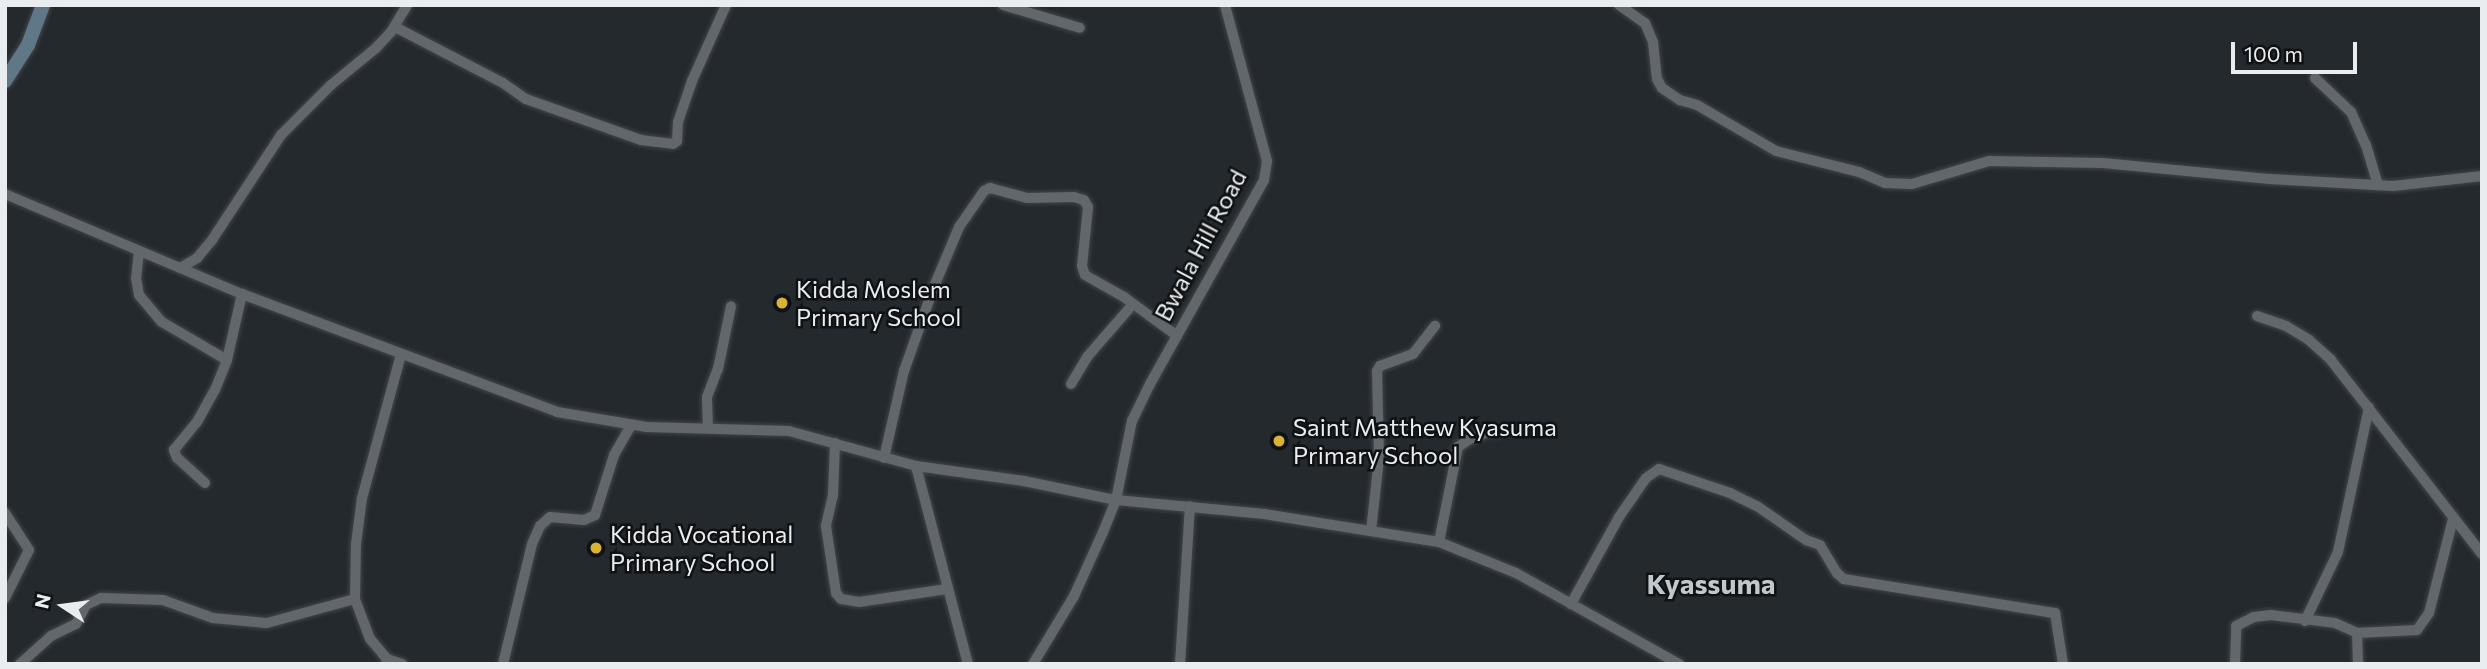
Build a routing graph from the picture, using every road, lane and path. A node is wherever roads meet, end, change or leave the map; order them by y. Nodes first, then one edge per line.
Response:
1 (43, 5) edge
2 (407, 5) edge
3 (726, 5) edge
4 (1003, 5) edge
5 (1225, 5) edge
6 (1619, 5) edge
7 (395, 27) junction
8 (1080, 28) dead end
9 (2315, 78) dead end
10 (5, 81) edge
11 (2482, 176) edge
12 (2378, 185) junction
13 (5, 194) edge
14 (139, 251) junction
15 (180, 268) junction
16 (242, 294) junction
17 (1133, 304) junction
18 (731, 306) dead end
19 (2257, 316) dead end
20 (1434, 326) dead end
21 (1177, 336) junction
22 (401, 355) junction
23 (227, 360) junction
24 (1072, 384) dead end
25 (2369, 407) junction
26 (631, 426) junction
27 (708, 428) junction
28 (1498, 432) dead end
29 (835, 443) junction
30 (884, 458) junction
31 (916, 466) junction
32 (205, 483) dead end
33 (1116, 500) junction
34 (1190, 506) junction
35 (5, 513) edge
36 (2453, 519) junction
37 (1371, 531) junction
38 (1438, 542) junction
39 (2482, 554) edge
40 (947, 589) junction
41 (5, 598) edge
42 (355, 599) junction
43 (1571, 604) junction
44 (2305, 621) junction
45 (2357, 633) junction
46 (387, 662) edge
47 (20, 664) edge
48 (402, 664) edge
49 (503, 664) edge
50 (968, 664) edge
51 (1033, 664) edge
52 (1180, 664) edge
53 (1679, 664) edge
54 (2063, 664) edge
55 (2235, 664) edge
56 (2358, 664) edge

1 - 10 street
2 - 7 street
3 - 7 street
4 - 8 street
5 - 21 street, Bwala Hill Road
6 - 12 street
7 - 15 street
9 - 12 street
11 - 12 street
13 - 14 street
14 - 15 street
14 - 23 street
15 - 16 street
16 - 22 street
16 - 23 street
17 - 21 street
17 - 24 street
17 - 30 street
18 - 27 street
19 - 25 street
20 - 37 street
21 - 33 street, Bwala Hill Road
22 - 26 street
22 - 42 street
23 - 32 street
25 - 36 street
25 - 44 street
26 - 27 street
26 - 49 street
27 - 29 street
28 - 38 street
29 - 30 street
29 - 40 street
30 - 31 street
31 - 33 street
31 - 40 street
33 - 34 street
33 - 51 street, Bwala Hill Road
34 - 37 street
34 - 52 street
35 - 41 street
36 - 39 street
36 - 45 street
37 - 38 street
38 - 43 street
40 - 50 street
42 - 46 street
42 - 47 street
43 - 53 street
43 - 54 street
44 - 45 street
44 - 55 street
45 - 56 street
46 - 48 street

